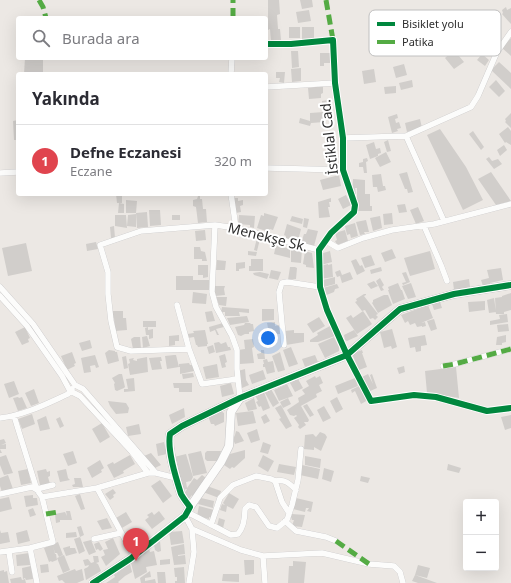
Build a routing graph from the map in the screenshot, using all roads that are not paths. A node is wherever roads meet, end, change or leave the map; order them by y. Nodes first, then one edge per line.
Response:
1 (511, 32) edge
2 (268, 44) edge
3 (501, 45) edge
4 (494, 56) edge
5 (232, 60) edge
6 (231, 72) edge
7 (335, 83) junction
8 (268, 87) edge
9 (406, 136) junction
10 (343, 138) junction
11 (268, 168) edge
12 (343, 170) junction
13 (16, 172) edge
14 (0, 173) edge
15 (231, 196) edge
16 (511, 204) edge
17 (444, 221) junction
18 (215, 225) junction
19 (424, 226) junction
20 (236, 228) junction
21 (326, 241) junction
22 (319, 250) junction
23 (446, 281) dead end
24 (511, 285) edge
25 (0, 287) edge
26 (320, 288) junction
27 (0, 296) edge
28 (177, 305) dead end
29 (284, 345) dead end
30 (511, 349) edge
31 (189, 350) junction
32 (347, 355) junction
33 (443, 366) dead end
34 (237, 378) junction
35 (75, 385) junction
36 (70, 392) junction
37 (240, 398) junction
38 (511, 408) edge
39 (14, 416) junction
40 (0, 418) edge
41 (301, 449) dead end
42 (148, 473) junction
43 (156, 473) junction
44 (176, 478) junction
45 (274, 481) junction
46 (53, 485) dead end
47 (97, 488) junction
48 (37, 489) junction
49 (296, 490) junction
50 (0, 494) edge
51 (42, 497) junction
52 (187, 512) junction
53 (289, 513) junction
54 (285, 521) junction
55 (211, 524) junction
56 (192, 529) junction
57 (121, 533) junction
58 (94, 539) dead end
59 (336, 541) dead end
60 (30, 548) junction
61 (0, 552) edge
62 (9, 552) junction
63 (134, 556) junction
64 (263, 556) junction
65 (12, 572) dead end
66 (37, 583) edge
67 (93, 583) edge
68 (190, 583) edge
69 (265, 583) edge
70 (404, 583) edge

1 - 3 street
2 - 7 street, İstiklal Cad.
4 - 9 street
5 - 6 street
7 - 8 street
7 - 10 street, İstiklal Cad.
9 - 10 street
9 - 17 street
10 - 12 street, İstiklal Cad.
11 - 12 street
12 - 21 street, İstiklal Cad.
13 - 14 street
15 - 20 street
16 - 17 street
17 - 19 street
18 - 20 street, Menekşe Sk.
18 - 31 street, Menekşe Sk.
18 - 34 street
19 - 21 street
19 - 23 street
20 - 22 street, Menekşe Sk.
21 - 22 street, İstiklal Cad.
22 - 26 street
24 - 32 street
25 - 35 street
26 - 29 street
26 - 32 street
27 - 36 street
28 - 31 street
30 - 33 street
31 - 34 street
32 - 37 street
32 - 38 street
34 - 37 street
35 - 36 street
35 - 43 street
36 - 39 street
36 - 42 street
37 - 44 street
37 - 52 street
39 - 40 street
39 - 48 street
41 - 49 street
42 - 43 street
42 - 47 street
43 - 44 street
44 - 52 street
45 - 49 street
45 - 53 street
45 - 55 street
46 - 48 street
47 - 51 street
47 - 57 street
48 - 50 street
48 - 51 street
49 - 53 street
51 - 60 street
52 - 55 street
52 - 56 street
52 - 63 street
53 - 54 street
54 - 55 street
54 - 59 street
56 - 64 street
56 - 68 street
57 - 58 street
57 - 63 street
60 - 62 street
60 - 66 street
61 - 62 street
62 - 65 street
63 - 67 street
64 - 69 street
64 - 70 street

